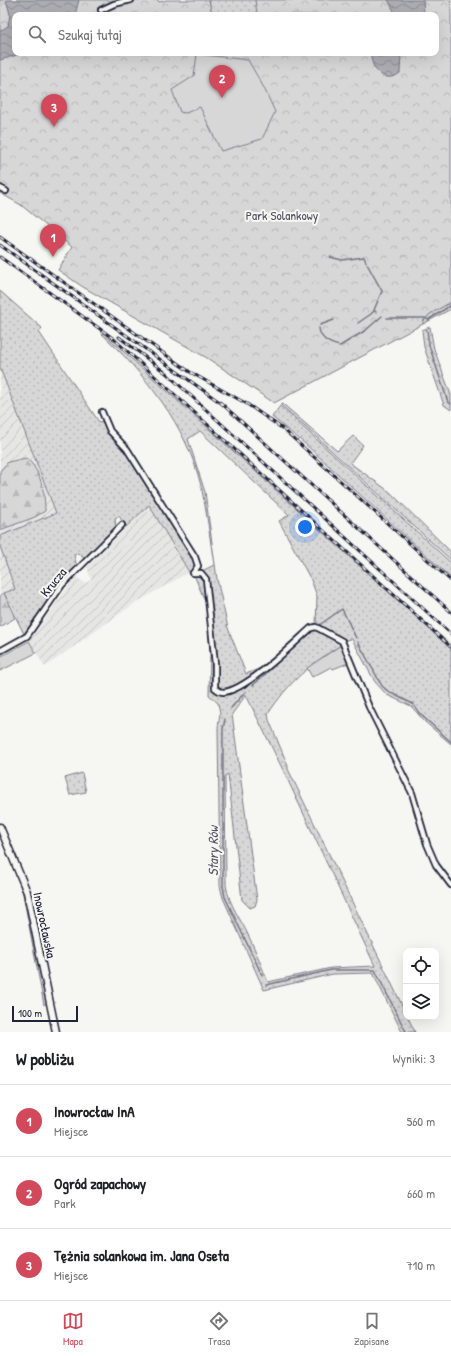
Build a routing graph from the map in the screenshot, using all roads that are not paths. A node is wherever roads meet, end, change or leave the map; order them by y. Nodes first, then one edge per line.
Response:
1 (131, 0) edge
2 (101, 10) dead end
3 (0, 188) edge
4 (6, 191) dead end
5 (102, 412) dead end
6 (122, 525) dead end
7 (0, 651) edge
8 (0, 827) edge
9 (451, 885) edge
10 (56, 1032) edge

1 - 2 street
3 - 4 street
5 - 9 street
6 - 7 street, Krucza
8 - 10 main road, Inowrocławska

